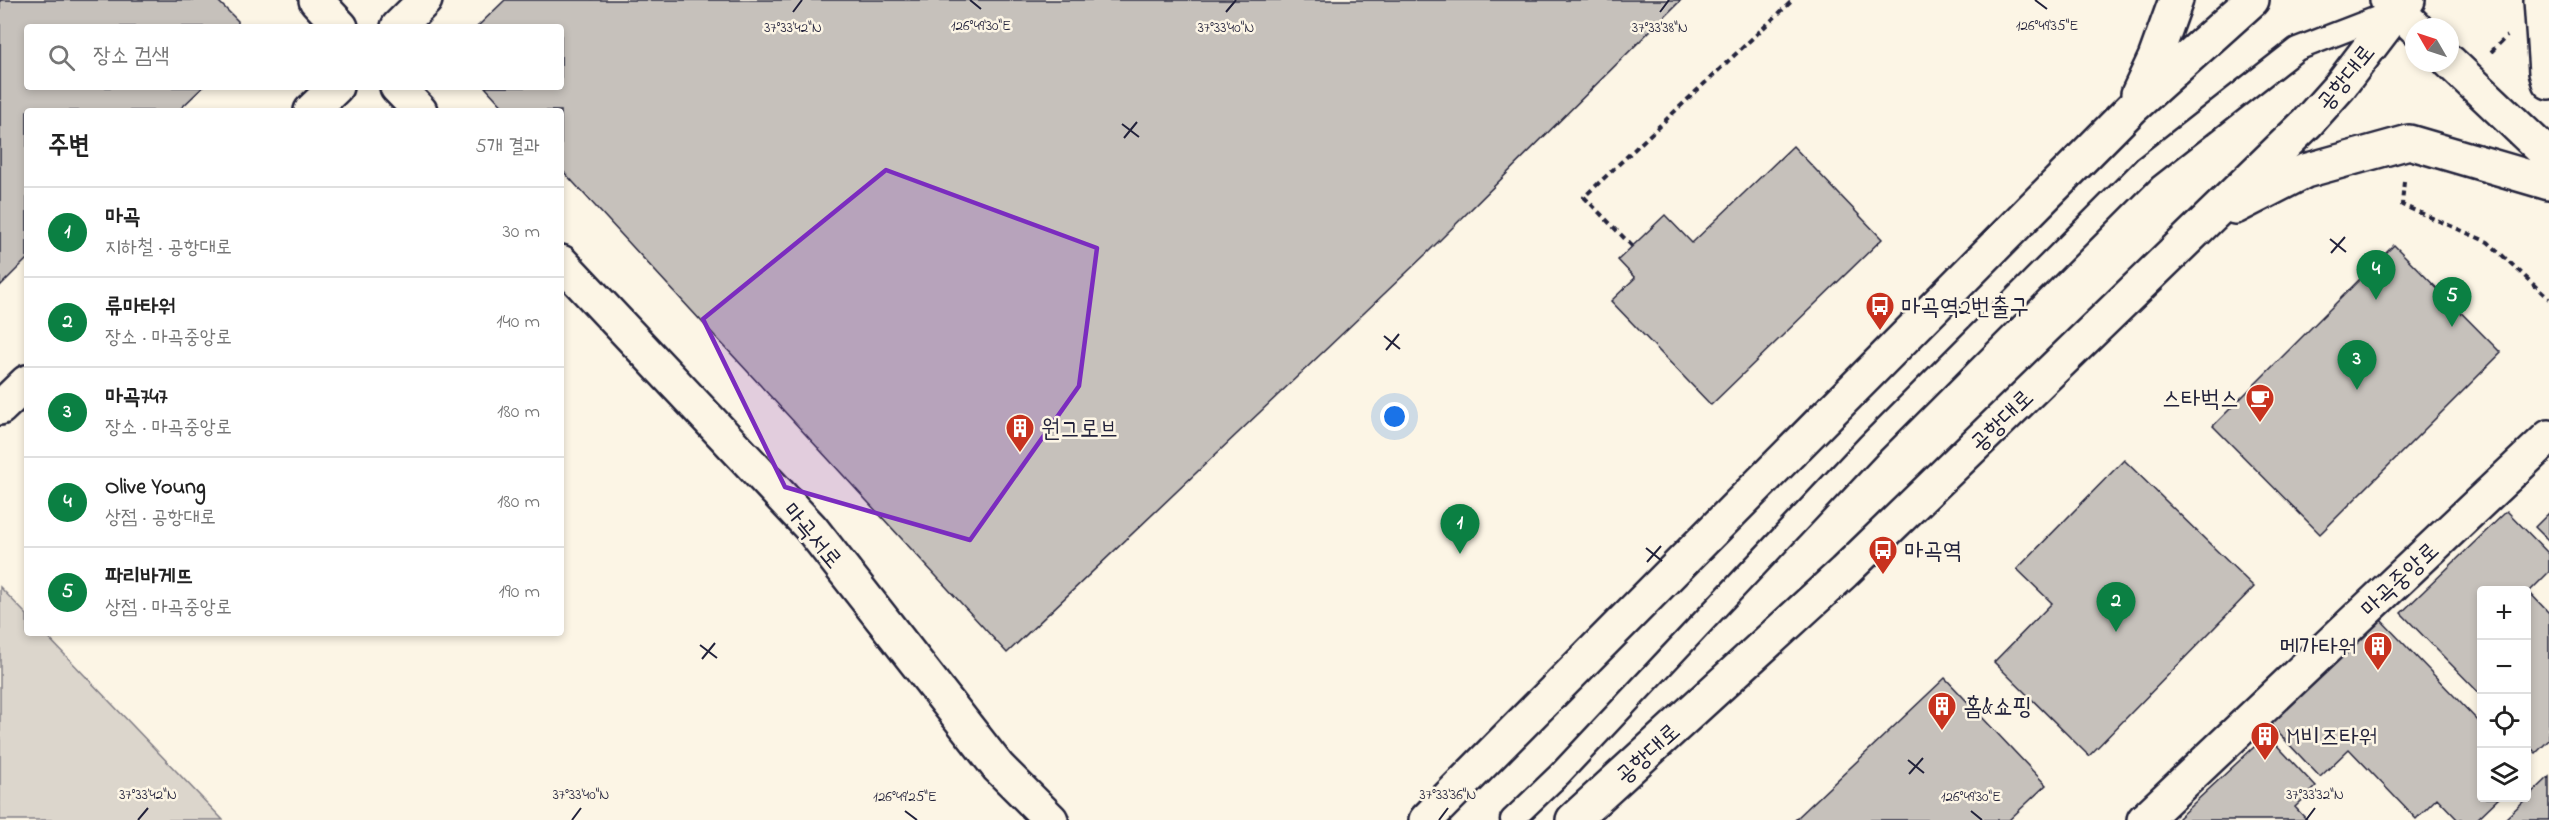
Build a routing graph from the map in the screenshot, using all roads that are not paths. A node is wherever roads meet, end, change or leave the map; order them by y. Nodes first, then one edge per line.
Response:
1 (316, 0) edge
2 (425, 0) edge
3 (2176, 0) edge
4 (2252, 0) edge
5 (2541, 0) edge
6 (2402, 9) edge
7 (338, 24) edge
8 (401, 24) edge
9 (2459, 71) edge
10 (2549, 82) edge
11 (333, 90) edge
12 (400, 90) edge
13 (2133, 107) junction
14 (314, 108) edge
15 (417, 108) edge
16 (2549, 156) edge
17 (2549, 183) edge
18 (2204, 224) junction
19 (564, 265) edge
20 (24, 385) edge
21 (0, 408) edge
22 (2549, 437) edge
23 (1052, 820) edge
24 (1426, 820) edge
25 (1512, 820) edge
26 (1573, 820) edge
27 (2144, 820) edge

1 - 7 main road
2 - 8 main road
3 - 13 main road
4 - 13 main road
5 - 10 main road
6 - 18 main road, 공항대로
6 - 25 lane
9 - 16 main road
11 - 14 main road
12 - 15 main road
13 - 24 main road
17 - 18 main road
18 - 26 main road, 공항대로
19 - 23 main road, 마곡서로
20 - 21 main road
22 - 27 main road, 마곡중앙로

